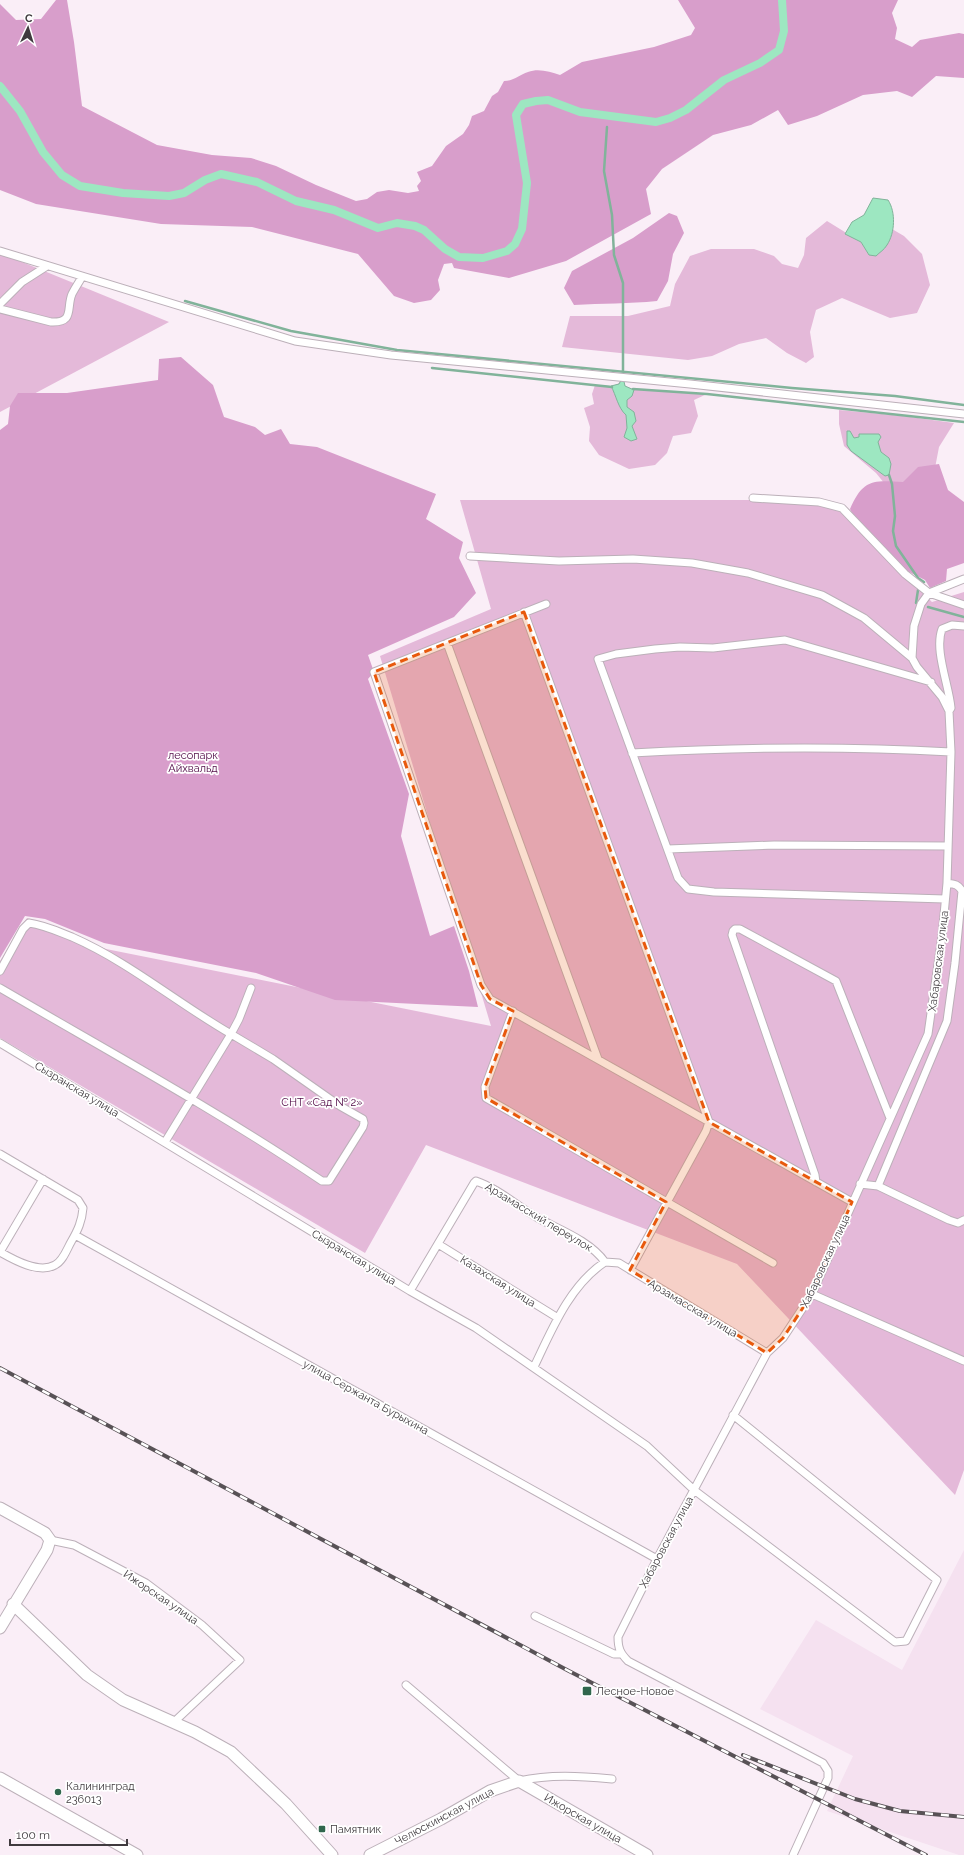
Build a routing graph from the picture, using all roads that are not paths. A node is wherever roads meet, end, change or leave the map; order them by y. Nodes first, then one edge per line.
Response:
1 (0, 251) edge
2 (47, 266) junction
3 (82, 277) junction
4 (0, 304) edge
5 (0, 309) edge
6 (964, 414) edge
7 (752, 498) dead end
8 (470, 556) dead end
9 (964, 578) edge
10 (929, 593) junction
11 (546, 604) dead end
12 (964, 605) edge
13 (524, 612) junction
14 (964, 626) edge
15 (446, 643) junction
16 (912, 658) junction
17 (931, 682) junction
18 (949, 711) junction
19 (951, 752) junction
20 (632, 753) junction
21 (947, 846) junction
22 (668, 849) junction
23 (947, 883) junction
24 (945, 899) junction
25 (0, 971) edge
26 (0, 988) edge
27 (250, 988) dead end
28 (513, 1011) junction
29 (231, 1034) junction
30 (0, 1043) edge
31 (598, 1059) junction
32 (190, 1099) junction
33 (890, 1118) junction
34 (709, 1122) junction
35 (165, 1142) junction
36 (0, 1154) edge
37 (43, 1179) junction
38 (816, 1182) junction
39 (860, 1184) junction
40 (878, 1186) junction
41 (666, 1202) junction
42 (852, 1202) junction
43 (964, 1220) edge
44 (75, 1235) junction
45 (438, 1244) junction
46 (0, 1252) edge
47 (605, 1262) junction
48 (772, 1263) dead end
49 (630, 1270) junction
50 (410, 1291) junction
51 (812, 1294) junction
52 (558, 1318) junction
53 (767, 1353) junction
54 (964, 1361) edge
55 (534, 1367) junction
56 (733, 1415) junction
57 (694, 1490) junction
58 (0, 1508) edge
59 (50, 1540) junction
60 (657, 1559) junction
61 (13, 1604) junction
62 (535, 1616) dead end
63 (0, 1628) edge
64 (621, 1654) junction
65 (406, 1685) dead end
66 (174, 1722) junction
67 (0, 1778) edge
68 (612, 1779) dead end
69 (519, 1781) junction
70 (383, 1852) edge
71 (641, 1854) edge
72 (137, 1855) edge
73 (332, 1855) edge
74 (370, 1855) edge
75 (793, 1855) edge

1 - 2 street
2 - 3 street
2 - 4 street
3 - 5 street
3 - 6 street
7 - 10 street
8 - 16 street
9 - 10 street
10 - 12 street
10 - 16 street
11 - 13 street
13 - 15 street
13 - 34 street
14 - 18 street, Хабаровская улица
15 - 28 street
15 - 31 street
16 - 17 street
17 - 18 street
17 - 20 street
18 - 19 street, Хабаровская улица
19 - 20 street
19 - 21 street, Хабаровская улица
20 - 22 street
21 - 22 street
21 - 23 street, Хабаровская улица
22 - 24 street
23 - 24 street, Хабаровская улица
23 - 40 street
24 - 33 street, Хабаровская улица
25 - 29 street
26 - 32 street
27 - 29 street
28 - 31 street
28 - 41 street
29 - 32 street
29 - 32 street
30 - 35 street, Сызранская улица
31 - 34 street
32 - 35 street
33 - 38 street
33 - 39 street, Хабаровская улица
34 - 38 street
34 - 41 street
35 - 50 street, Сызранская улица
36 - 37 street
37 - 44 street
37 - 46 street
38 - 42 street
39 - 40 street
39 - 42 street, Хабаровская улица
40 - 43 street
41 - 48 street
41 - 49 street
42 - 51 street, Хабаровская улица
44 - 46 street
44 - 60 street, улица Сержанта Бурыхина
45 - 47 street, Арзамасский переулок
45 - 50 street, Арзамасский переулок
45 - 52 street, Казахская улица
47 - 49 street, Арзамасская улица
47 - 52 street
49 - 53 street, Арзамасская улица
50 - 55 street, Сызранская улица
51 - 53 street, Хабаровская улица
51 - 54 street
52 - 55 street
53 - 56 street, Хабаровская улица
55 - 57 street, Сызранская улица
56 - 57 street, Хабаровская улица
56 - 57 street, Сызранская улица
57 - 60 street, Хабаровская улица
58 - 59 street
59 - 61 street
59 - 66 street, Ижорская улица
60 - 64 street, Хабаровская улица
61 - 63 street
61 - 66 street
62 - 64 street
64 - 75 street
65 - 69 street
66 - 73 street
67 - 72 street
68 - 69 street
69 - 70 street, Челюскинская улица
69 - 71 street, Ижорская улица
70 - 74 street, Челюскинская улица

